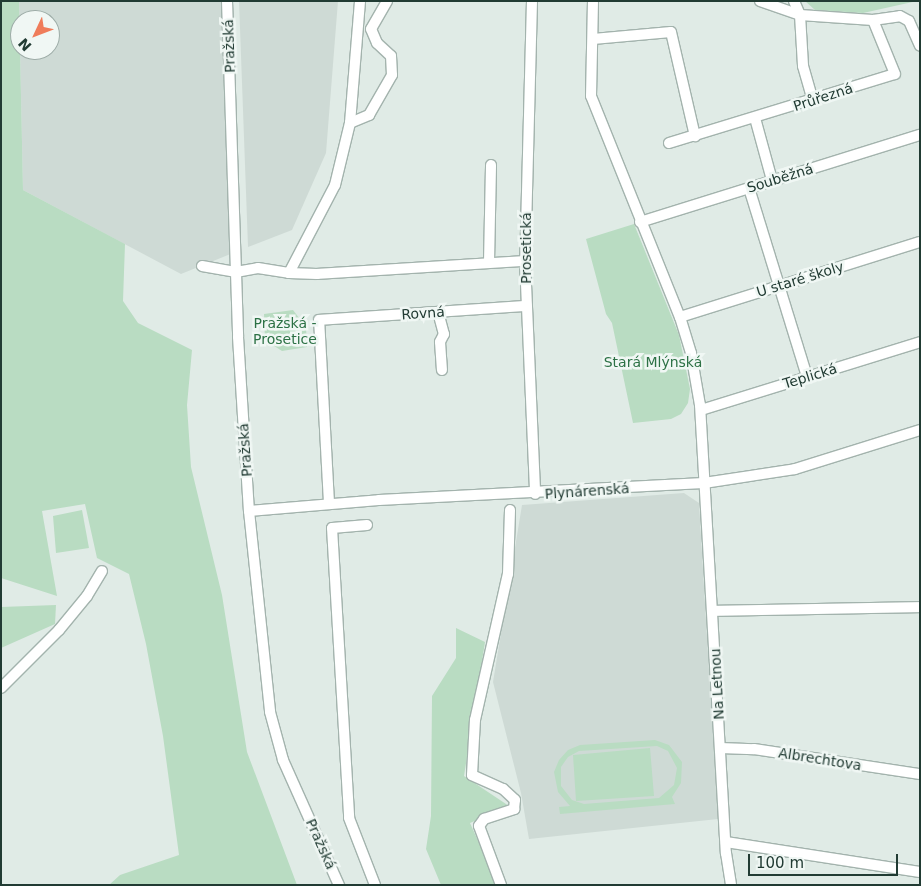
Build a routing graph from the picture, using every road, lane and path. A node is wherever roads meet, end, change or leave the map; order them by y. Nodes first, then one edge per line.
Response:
1 (227, 1) edge
2 (360, 1) edge
3 (387, 1) edge
4 (532, 1) edge
5 (593, 1) edge
6 (760, 1) edge
7 (794, 1) edge
8 (800, 16) junction
9 (873, 20) junction
10 (593, 39) junction
11 (920, 46) edge
12 (813, 100) junction
13 (755, 118) junction
14 (350, 123) junction
15 (920, 135) edge
16 (695, 136) junction
17 (669, 143) dead end
18 (491, 164) dead end
19 (772, 180) junction
20 (749, 188) junction
21 (640, 222) junction
22 (920, 242) edge
23 (525, 261) junction
24 (489, 262) junction
25 (202, 266) dead end
26 (236, 272) junction
27 (289, 273) junction
28 (779, 286) junction
29 (527, 306) junction
30 (438, 312) junction
31 (680, 317) junction
32 (920, 342) edge
33 (442, 370) dead end
34 (807, 377) junction
35 (701, 410) junction
36 (920, 430) edge
37 (704, 483) junction
38 (535, 494) junction
39 (328, 503) junction
40 (510, 510) dead end
41 (249, 511) junction
42 (367, 525) dead end
43 (102, 570) dead end
44 (920, 607) edge
45 (712, 611) junction
46 (1, 688) edge
47 (720, 748) junction
48 (920, 774) edge
49 (726, 842) junction
50 (920, 872) edge
51 (339, 885) edge
52 (375, 885) edge
53 (501, 885) edge
54 (732, 885) edge

1 - 26 street, Pražská
2 - 14 street
3 - 14 street
4 - 23 street, Prosetická
5 - 10 street
6 - 8 street
7 - 8 street
8 - 9 street
8 - 12 street
9 - 11 street
9 - 12 street, Průřezná
10 - 16 street
10 - 21 street
12 - 13 street, Průřezná
13 - 16 street, Průřezná
13 - 19 street
14 - 27 street
15 - 19 street, Souběžná
16 - 17 street, Průřezná
18 - 24 street
19 - 20 street, Souběžná
20 - 21 street, Souběžná
20 - 28 street
21 - 31 street
22 - 28 street, U staré školy
23 - 24 street
23 - 29 street, Prosetická
24 - 27 street
25 - 26 street
26 - 27 street
26 - 41 street, Pražská
28 - 31 street, U staré školy
28 - 34 street
29 - 30 street, Rovná
29 - 38 street, Prosetická
30 - 33 street
30 - 39 street, Rovná
31 - 35 street
32 - 34 street, Teplická
34 - 35 street, Teplická
35 - 37 street
36 - 37 street, Plynárenská
37 - 38 street, Plynárenská
37 - 45 street, Na Letnou
38 - 39 street, Plynárenská
39 - 41 street, Plynárenská
40 - 53 street
41 - 51 street, Pražská
42 - 52 street
43 - 46 street
44 - 45 street
45 - 47 street, Na Letnou
47 - 48 street, Albrechtova
47 - 49 street, Na Letnou
49 - 50 street
49 - 54 street, Na Letnou

